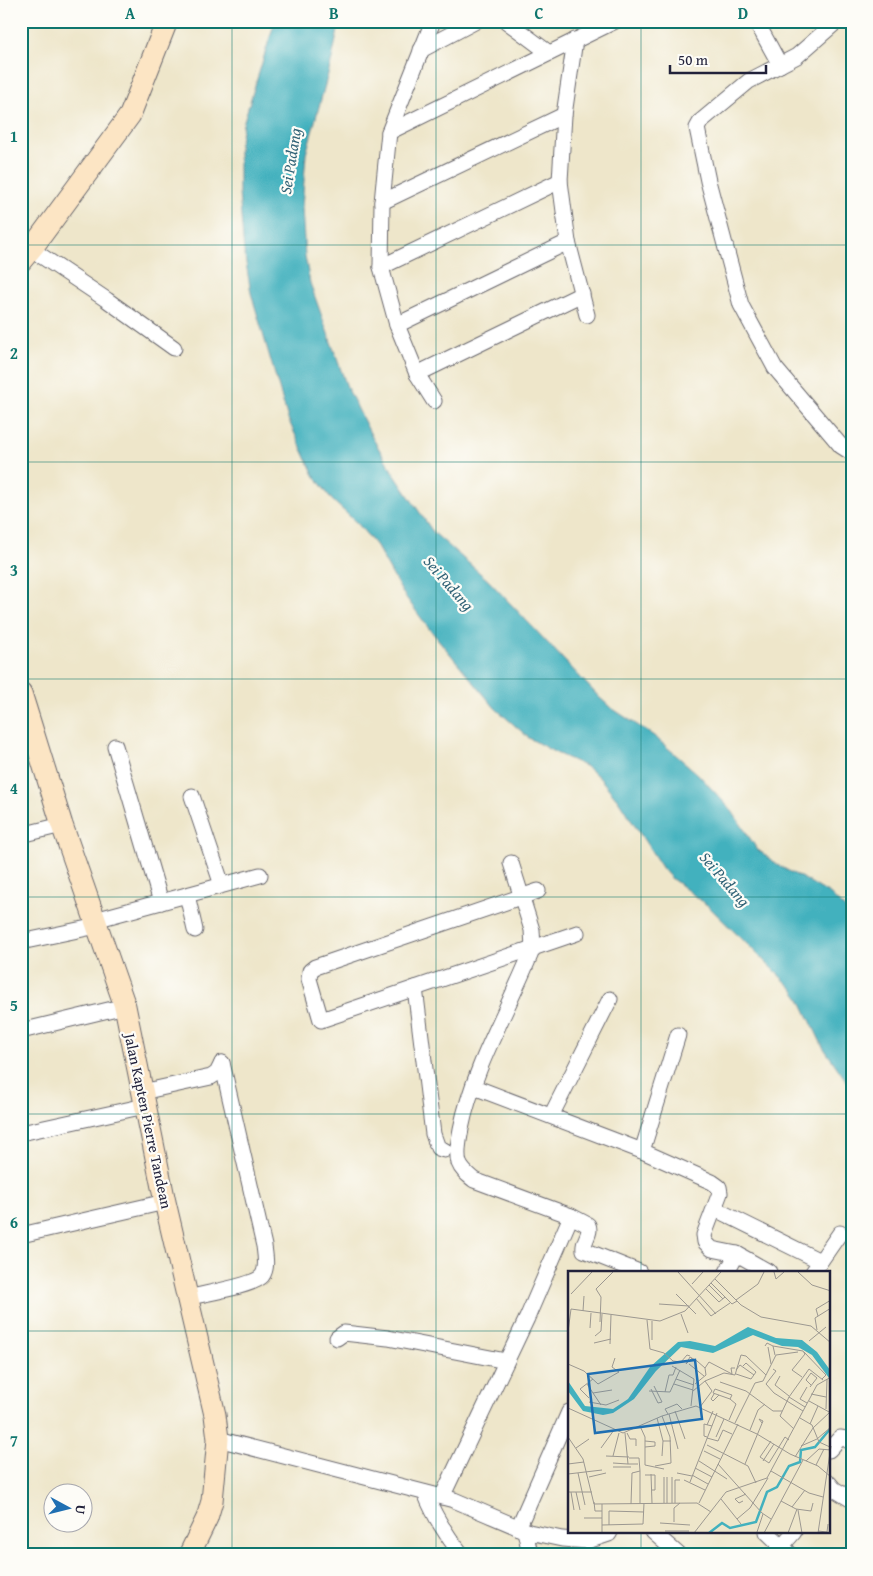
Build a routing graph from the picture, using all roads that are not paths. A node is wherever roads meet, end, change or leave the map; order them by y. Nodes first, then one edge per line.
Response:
1 (167, 21) edge
2 (433, 21) edge
3 (476, 21) edge
4 (506, 21) edge
5 (615, 21) edge
6 (756, 21) edge
7 (837, 21) edge
8 (575, 40) junction
9 (420, 50) junction
10 (549, 53) junction
11 (780, 65) junction
12 (564, 115) junction
13 (389, 132) junction
14 (560, 181) junction
15 (382, 202) junction
16 (568, 242) junction
17 (26, 255) edge
18 (381, 267) junction
19 (582, 294) junction
20 (586, 315) dead end
21 (397, 325) junction
22 (174, 348) dead end
23 (417, 374) junction
24 (434, 401) dead end
25 (852, 453) edge
26 (21, 693) edge
27 (115, 746) dead end
28 (192, 796) dead end
29 (62, 825) junction
30 (21, 835) edge
31 (511, 863) dead end
32 (260, 875) dead end
33 (222, 885) junction
34 (538, 891) dead end
35 (187, 894) junction
36 (522, 896) junction
37 (161, 902) junction
38 (96, 923) junction
39 (195, 930) dead end
40 (577, 933) dead end
41 (21, 942) edge
42 (533, 948) junction
43 (415, 988) junction
44 (610, 999) dead end
45 (125, 1006) junction
46 (21, 1031) edge
47 (678, 1035) dead end
48 (474, 1087) junction
49 (143, 1099) junction
50 (552, 1116) junction
51 (21, 1133) edge
52 (444, 1150) dead end
53 (642, 1151) junction
54 (165, 1202) junction
55 (714, 1209) junction
56 (571, 1216) junction
57 (840, 1233) dead end
58 (21, 1235) edge
59 (737, 1254) junction
60 (817, 1267) edge
61 (636, 1271) edge
62 (728, 1271) edge
63 (767, 1271) edge
64 (186, 1298) junction
65 (337, 1338) dead end
66 (506, 1361) junction
67 (568, 1414) edge
68 (218, 1439) junction
69 (831, 1489) edge
70 (425, 1493) junction
71 (442, 1497) junction
72 (852, 1500) edge
73 (521, 1529) junction
74 (609, 1534) edge
75 (655, 1534) edge
76 (768, 1534) edge
77 (793, 1534) edge
78 (782, 1552) edge
79 (189, 1555) edge
80 (462, 1555) edge
81 (532, 1555) edge
82 (679, 1555) edge

1 - 17 main road
2 - 9 street
3 - 9 street
4 - 10 street
5 - 8 street
6 - 11 street
7 - 11 street
8 - 10 street
8 - 12 street
9 - 13 street
10 - 13 street
11 - 25 street
12 - 14 street
12 - 15 street
13 - 15 street
14 - 16 street
14 - 18 street
15 - 18 street
16 - 19 street
16 - 21 street
17 - 22 street
18 - 21 street
19 - 20 street
19 - 23 street
21 - 23 street
23 - 24 street
26 - 29 main road, Jalan Kapten Pierre Tandean
27 - 37 street
28 - 33 street
29 - 30 street
29 - 38 main road, Jalan Kapten Pierre Tandean
31 - 36 street
32 - 33 street
33 - 35 street
34 - 36 street
35 - 37 street
35 - 39 street
36 - 42 street
36 - 43 street
37 - 38 street
38 - 41 street
38 - 45 main road, Jalan Kapten Pierre Tandean
40 - 42 street
42 - 43 street
42 - 48 street
43 - 52 street
44 - 50 street
45 - 46 street
45 - 49 main road, Jalan Kapten Pierre Tandean
47 - 53 street
48 - 50 street
48 - 56 street
49 - 51 street
49 - 54 main road, Jalan Kapten Pierre Tandean
49 - 64 street
50 - 53 street
53 - 55 street
54 - 58 street
54 - 64 main road, Jalan Kapten Pierre Tandean
55 - 59 street
55 - 60 street
56 - 61 street
56 - 66 street
57 - 60 street
59 - 62 street
59 - 63 street
64 - 68 main road, Jalan Kapten Pierre Tandean
65 - 66 street
66 - 71 street
67 - 73 street
68 - 70 street
68 - 79 main road, Jalan Kapten Pierre Tandean
69 - 72 street
70 - 71 street
70 - 80 street
71 - 73 street
73 - 74 street
73 - 81 street
75 - 82 street
76 - 78 street
77 - 78 street

